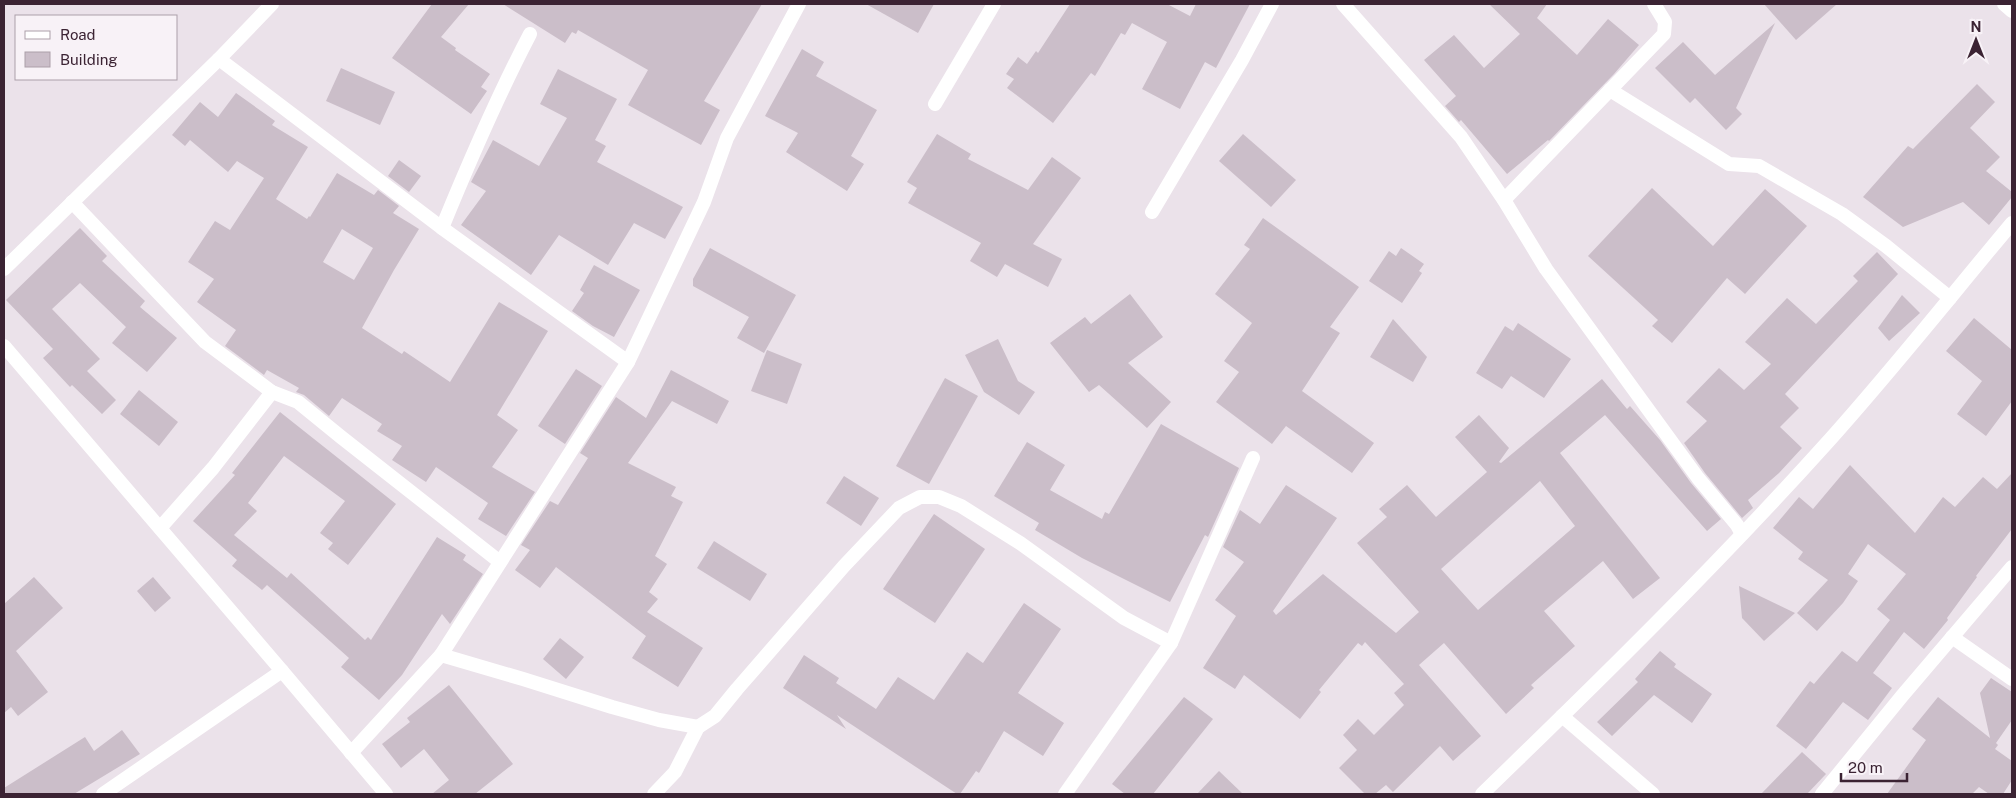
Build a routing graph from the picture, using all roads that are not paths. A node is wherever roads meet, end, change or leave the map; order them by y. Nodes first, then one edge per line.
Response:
1 (272, 4) edge
2 (799, 4) edge
3 (994, 4) edge
4 (1272, 4) edge
5 (1343, 4) edge
6 (1654, 4) edge
7 (2004, 4) edge
8 (2012, 11) edge
9 (530, 34) dead end
10 (219, 59) junction
11 (1610, 90) junction
12 (935, 104) dead end
13 (1504, 200) junction
14 (72, 202) junction
15 (1152, 212) dead end
16 (2012, 223) edge
17 (442, 228) junction
18 (4, 269) edge
19 (1950, 298) junction
20 (4, 346) edge
21 (628, 362) junction
22 (272, 392) junction
23 (1253, 458) dead end
24 (160, 528) junction
25 (1742, 534) junction
26 (500, 562) junction
27 (2012, 567) edge
28 (1952, 637) junction
29 (1171, 643) junction
30 (441, 655) junction
31 (282, 671) junction
32 (2012, 679) edge
33 (1562, 716) junction
34 (698, 727) junction
35 (351, 753) junction
36 (103, 794) edge
37 (386, 794) edge
38 (654, 794) edge
39 (1065, 794) edge
40 (1482, 794) edge
41 (1653, 794) edge
42 (1822, 794) edge

1 - 10 street
2 - 21 street
3 - 12 street
4 - 15 street
5 - 13 street
6 - 11 street
7 - 8 street
9 - 17 street
10 - 14 street
10 - 17 street
11 - 13 street
11 - 19 street
13 - 25 street
14 - 18 street
14 - 22 street
16 - 19 street
17 - 21 street
19 - 25 street
20 - 24 street
21 - 26 street
22 - 24 street
22 - 26 street
23 - 29 street
24 - 31 street
25 - 33 street
26 - 30 street
27 - 28 street
28 - 32 street
28 - 42 street
29 - 34 street
29 - 39 street
30 - 34 street
30 - 35 street
31 - 35 street
31 - 36 street
33 - 40 street
33 - 41 street
34 - 38 street
35 - 37 street

